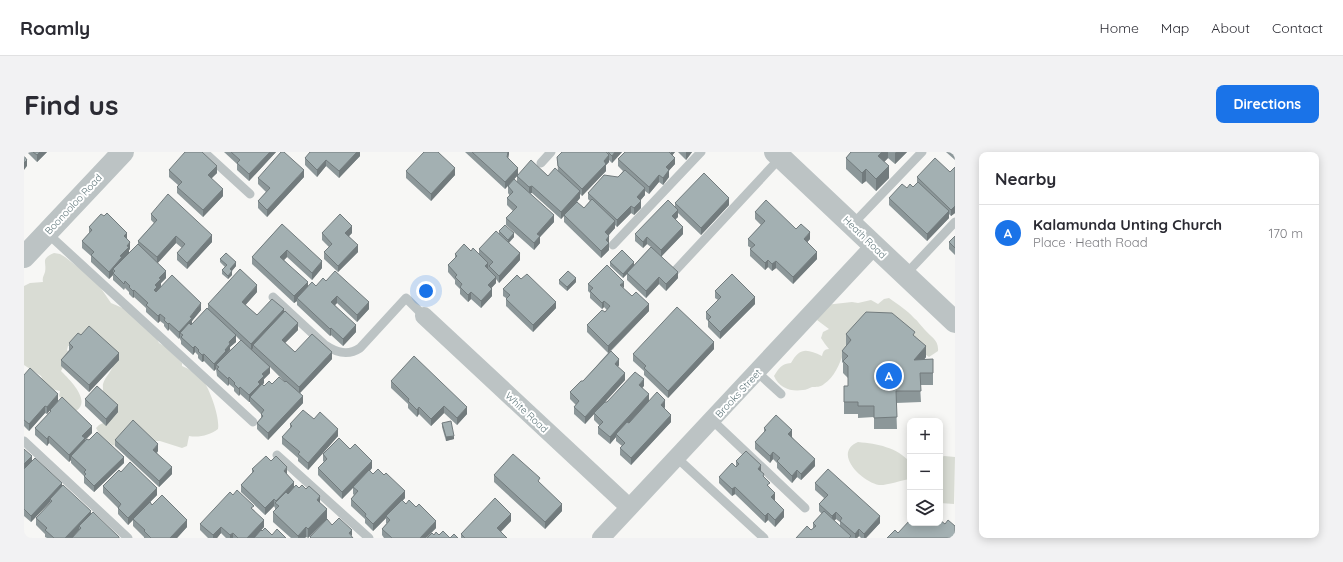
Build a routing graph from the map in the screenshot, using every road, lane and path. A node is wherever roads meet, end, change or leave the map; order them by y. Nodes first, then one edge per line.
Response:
1 (123, 152) edge
2 (204, 152) edge
3 (551, 152) edge
4 (702, 152) edge
5 (922, 152) edge
6 (778, 155) edge
7 (541, 162) dead end
8 (250, 194) dead end
9 (955, 222) edge
10 (852, 225) junction
11 (47, 233) junction
12 (613, 245) dead end
13 (874, 246) junction
14 (24, 256) edge
15 (674, 272) edge
16 (904, 275) junction
17 (273, 297) dead end
18 (424, 316) joint
19 (955, 322) edge
20 (757, 372) junction
21 (781, 394) dead end
22 (712, 420) junction
23 (253, 422) dead end
24 (24, 441) edge
25 (276, 455) edge
26 (676, 457) junction
27 (629, 508) junction
28 (805, 508) dead end
29 (128, 538) edge
30 (369, 538) edge
31 (601, 538) edge
32 (764, 538) edge

1 - 11 street, Boonooloo Road
2 - 8 lane
3 - 7 lane
4 - 12 lane
5 - 10 lane
6 - 10 street, Heath Road
6 - 15 lane
9 - 16 lane
10 - 13 street, Heath Road
11 - 14 street, Boonooloo Road
11 - 23 lane
13 - 16 street, Heath Road
13 - 20 street, Brooks Street
16 - 19 street, Heath Road
17 - 18 lane
18 - 27 street, White Road
20 - 21 lane
20 - 22 street, Brooks Street
22 - 26 street, Brooks Street
22 - 28 lane
24 - 29 lane
25 - 30 lane
26 - 27 street, Brooks Street
26 - 32 lane
27 - 31 street, Brooks Street

